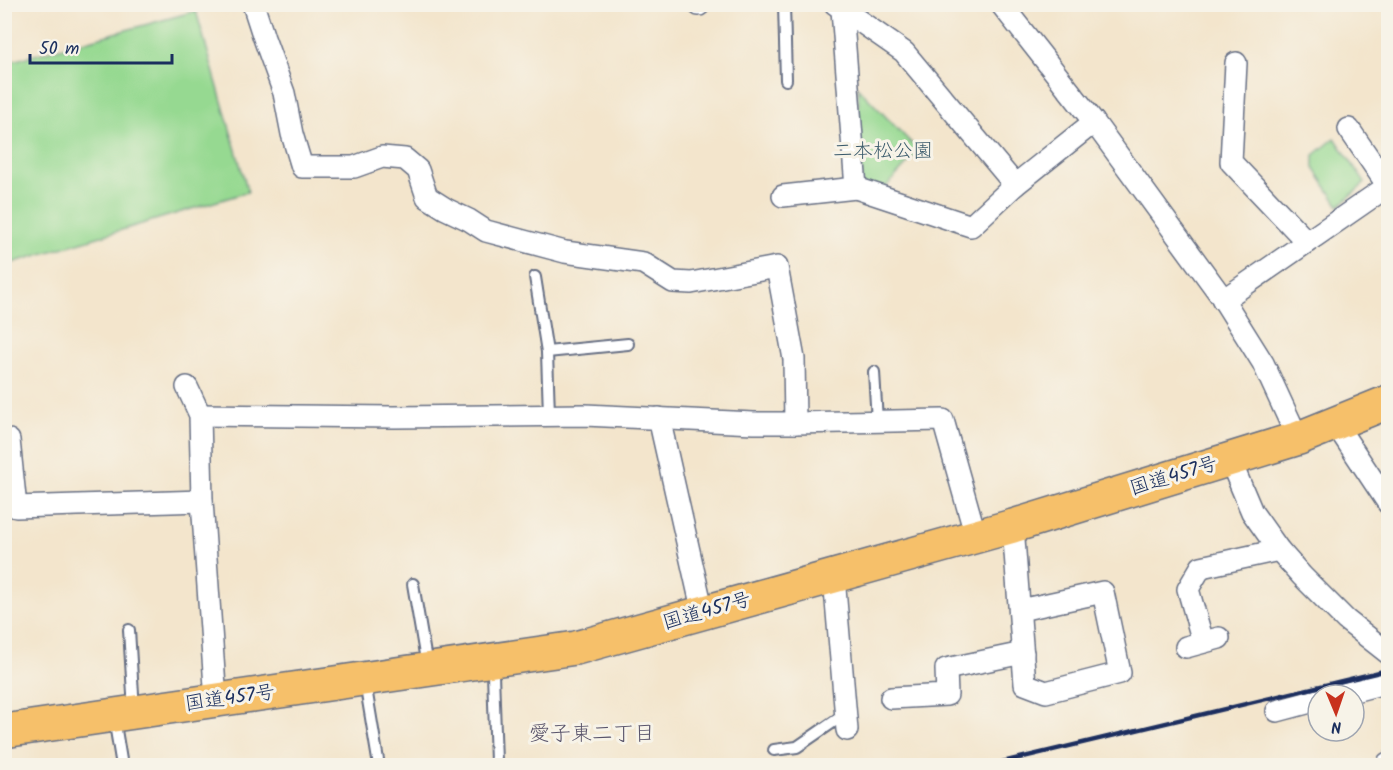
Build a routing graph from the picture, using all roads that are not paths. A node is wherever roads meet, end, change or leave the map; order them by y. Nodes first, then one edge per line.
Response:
1 (254, 4) edge
2 (784, 4) edge
3 (1007, 6) edge
4 (838, 7) edge
5 (1236, 63) dead end
6 (786, 80) dead end
7 (1094, 122) junction
8 (1349, 129) dead end
9 (1015, 184) junction
10 (1388, 186) edge
11 (855, 188) junction
12 (783, 196) dead end
13 (1307, 242) junction
14 (535, 277) dead end
15 (1224, 300) junction
16 (628, 344) dead end
17 (546, 352) junction
18 (874, 372) dead end
19 (187, 387) dead end
20 (1389, 402) edge
21 (200, 415) junction
22 (549, 416) junction
23 (659, 418) junction
24 (877, 421) junction
25 (795, 423) junction
26 (1335, 423) junction
27 (1299, 438) junction
28 (4, 441) edge
29 (1230, 460) junction
30 (202, 501) junction
31 (1389, 503) edge
32 (1013, 526) junction
33 (976, 537) junction
34 (1279, 550) junction
35 (834, 576) junction
36 (413, 584) dead end
37 (1020, 610) junction
38 (703, 613) junction
39 (129, 630) dead end
40 (1203, 643) dead end
41 (1023, 653) junction
42 (1389, 653) edge
43 (491, 661) junction
44 (428, 670) junction
45 (364, 679) junction
46 (1389, 682) edge
47 (1366, 688) edge
48 (891, 698) dead end
49 (216, 701) junction
50 (1306, 703) edge
51 (1277, 711) dead end
52 (124, 714) junction
53 (846, 722) joint
54 (4, 731) edge
55 (774, 750) dead end
56 (496, 762) dead end
57 (122, 765) edge
58 (379, 765) edge

1 - 25 street
2 - 6 lane
3 - 7 street
4 - 9 street
4 - 11 street
5 - 13 street
7 - 9 street
7 - 15 street
8 - 10 street
9 - 11 street
10 - 13 street
11 - 12 street
13 - 15 street
14 - 17 lane
15 - 27 street
16 - 17 lane
17 - 22 lane
18 - 24 lane
19 - 21 street
20 - 26 highway, 国道457号
21 - 22 street
21 - 30 street
22 - 23 street
23 - 25 street
23 - 38 street
24 - 25 street
24 - 33 street
26 - 27 highway, 国道457号
26 - 31 street
27 - 29 highway, 国道457号
28 - 30 street
29 - 32 highway, 国道457号
29 - 34 street
30 - 49 street
32 - 33 highway, 国道457号
32 - 37 street
33 - 35 highway, 国道457号
34 - 40 street
34 - 42 street
35 - 38 highway, 国道457号
35 - 53 street
36 - 44 lane
37 - 41 street
37 - 41 street
38 - 43 highway, 国道457号
39 - 52 lane
41 - 48 street
43 - 44 highway, 国道457号
43 - 56 lane
44 - 45 highway, 国道457号
45 - 49 highway, 国道457号
45 - 58 lane
46 - 47 street
49 - 52 highway, 国道457号
50 - 51 street
52 - 54 highway, 国道457号
52 - 57 lane
53 - 55 lane

